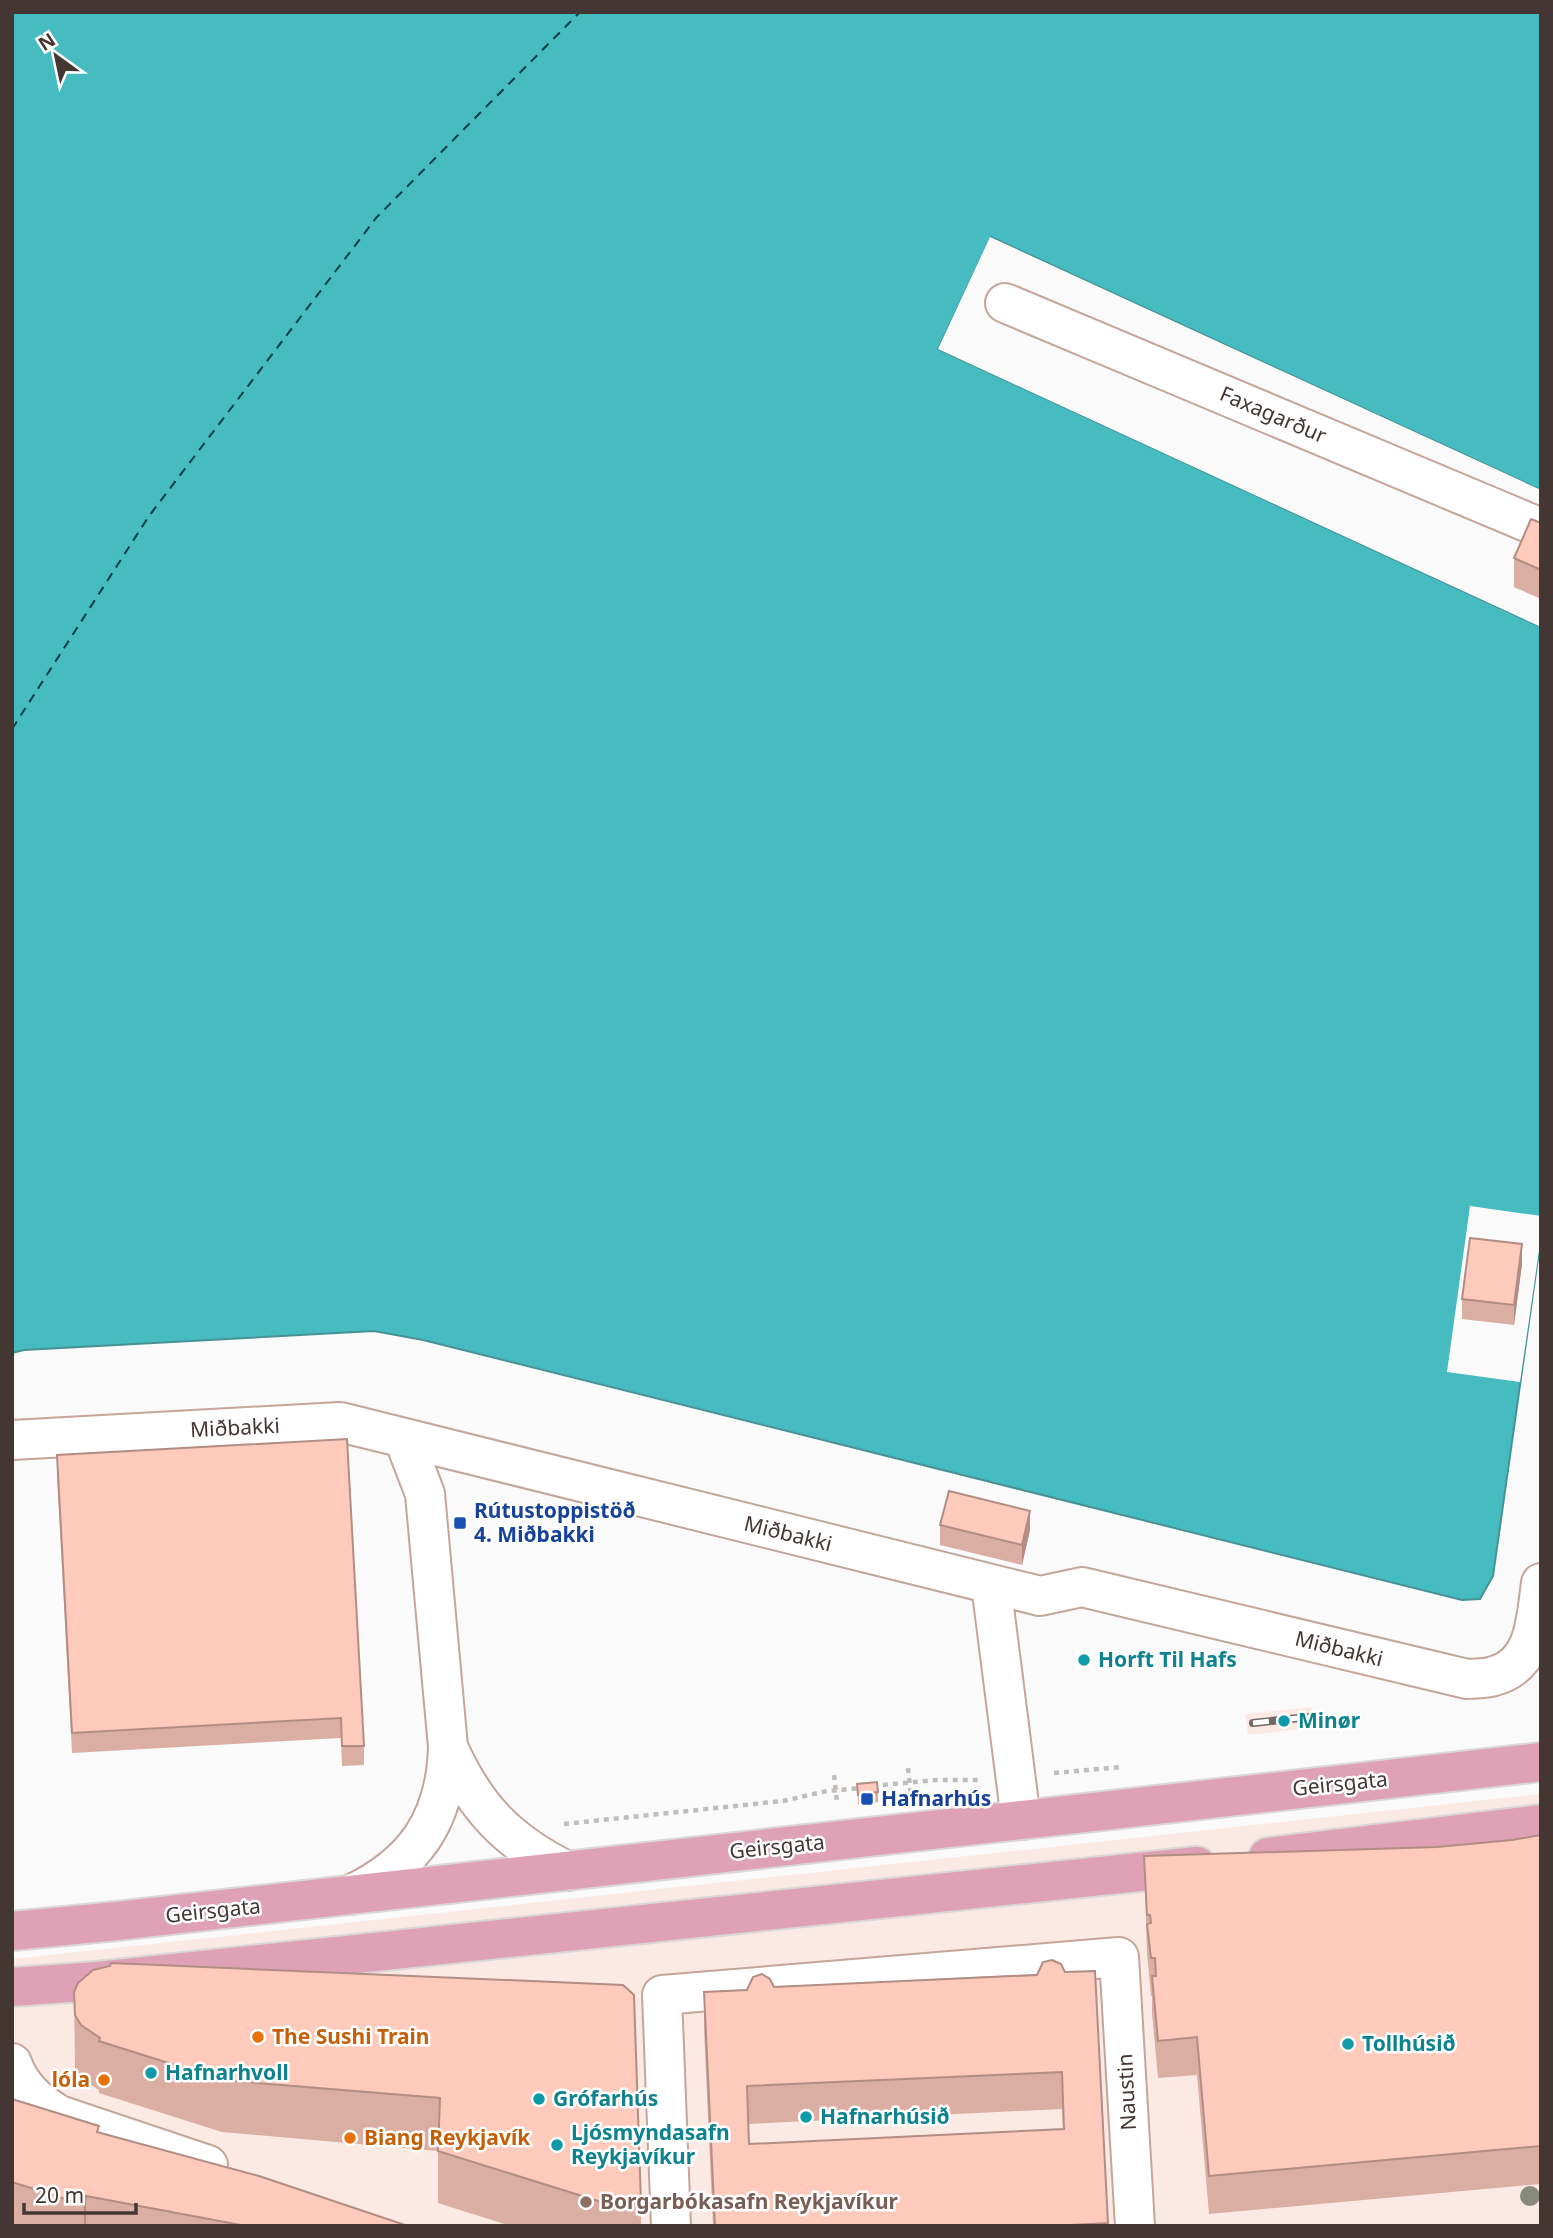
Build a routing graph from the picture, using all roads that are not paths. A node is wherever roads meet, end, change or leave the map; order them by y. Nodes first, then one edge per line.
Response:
1 (1005, 303) dead end
2 (1541, 528) edge
3 (404, 1439) junction
4 (12, 1440) edge
5 (1541, 1583) edge
6 (991, 1584) junction
7 (1535, 1642) edge
8 (448, 1747) junction
9 (1541, 1762) edge
10 (1021, 1820) junction
11 (1541, 1824) edge
12 (567, 1871) junction
13 (350, 1895) junction
14 (12, 1931) edge
15 (12, 1987) edge
16 (12, 2063) edge
17 (235, 2174) edge
18 (671, 2226) edge
19 (1135, 2226) edge

1 - 2 street, Faxagarður
3 - 4 street, Miðbakki
3 - 6 street, Miðbakki
3 - 8 street
5 - 7 street
6 - 7 street, Miðbakki
6 - 10 street
8 - 12 street
8 - 13 street
9 - 10 main road, Geirsgata
10 - 12 main road, Geirsgata
11 - 15 main road
12 - 13 main road, Geirsgata
13 - 14 main road, Geirsgata
16 - 17 street
18 - 19 street, Naustin

